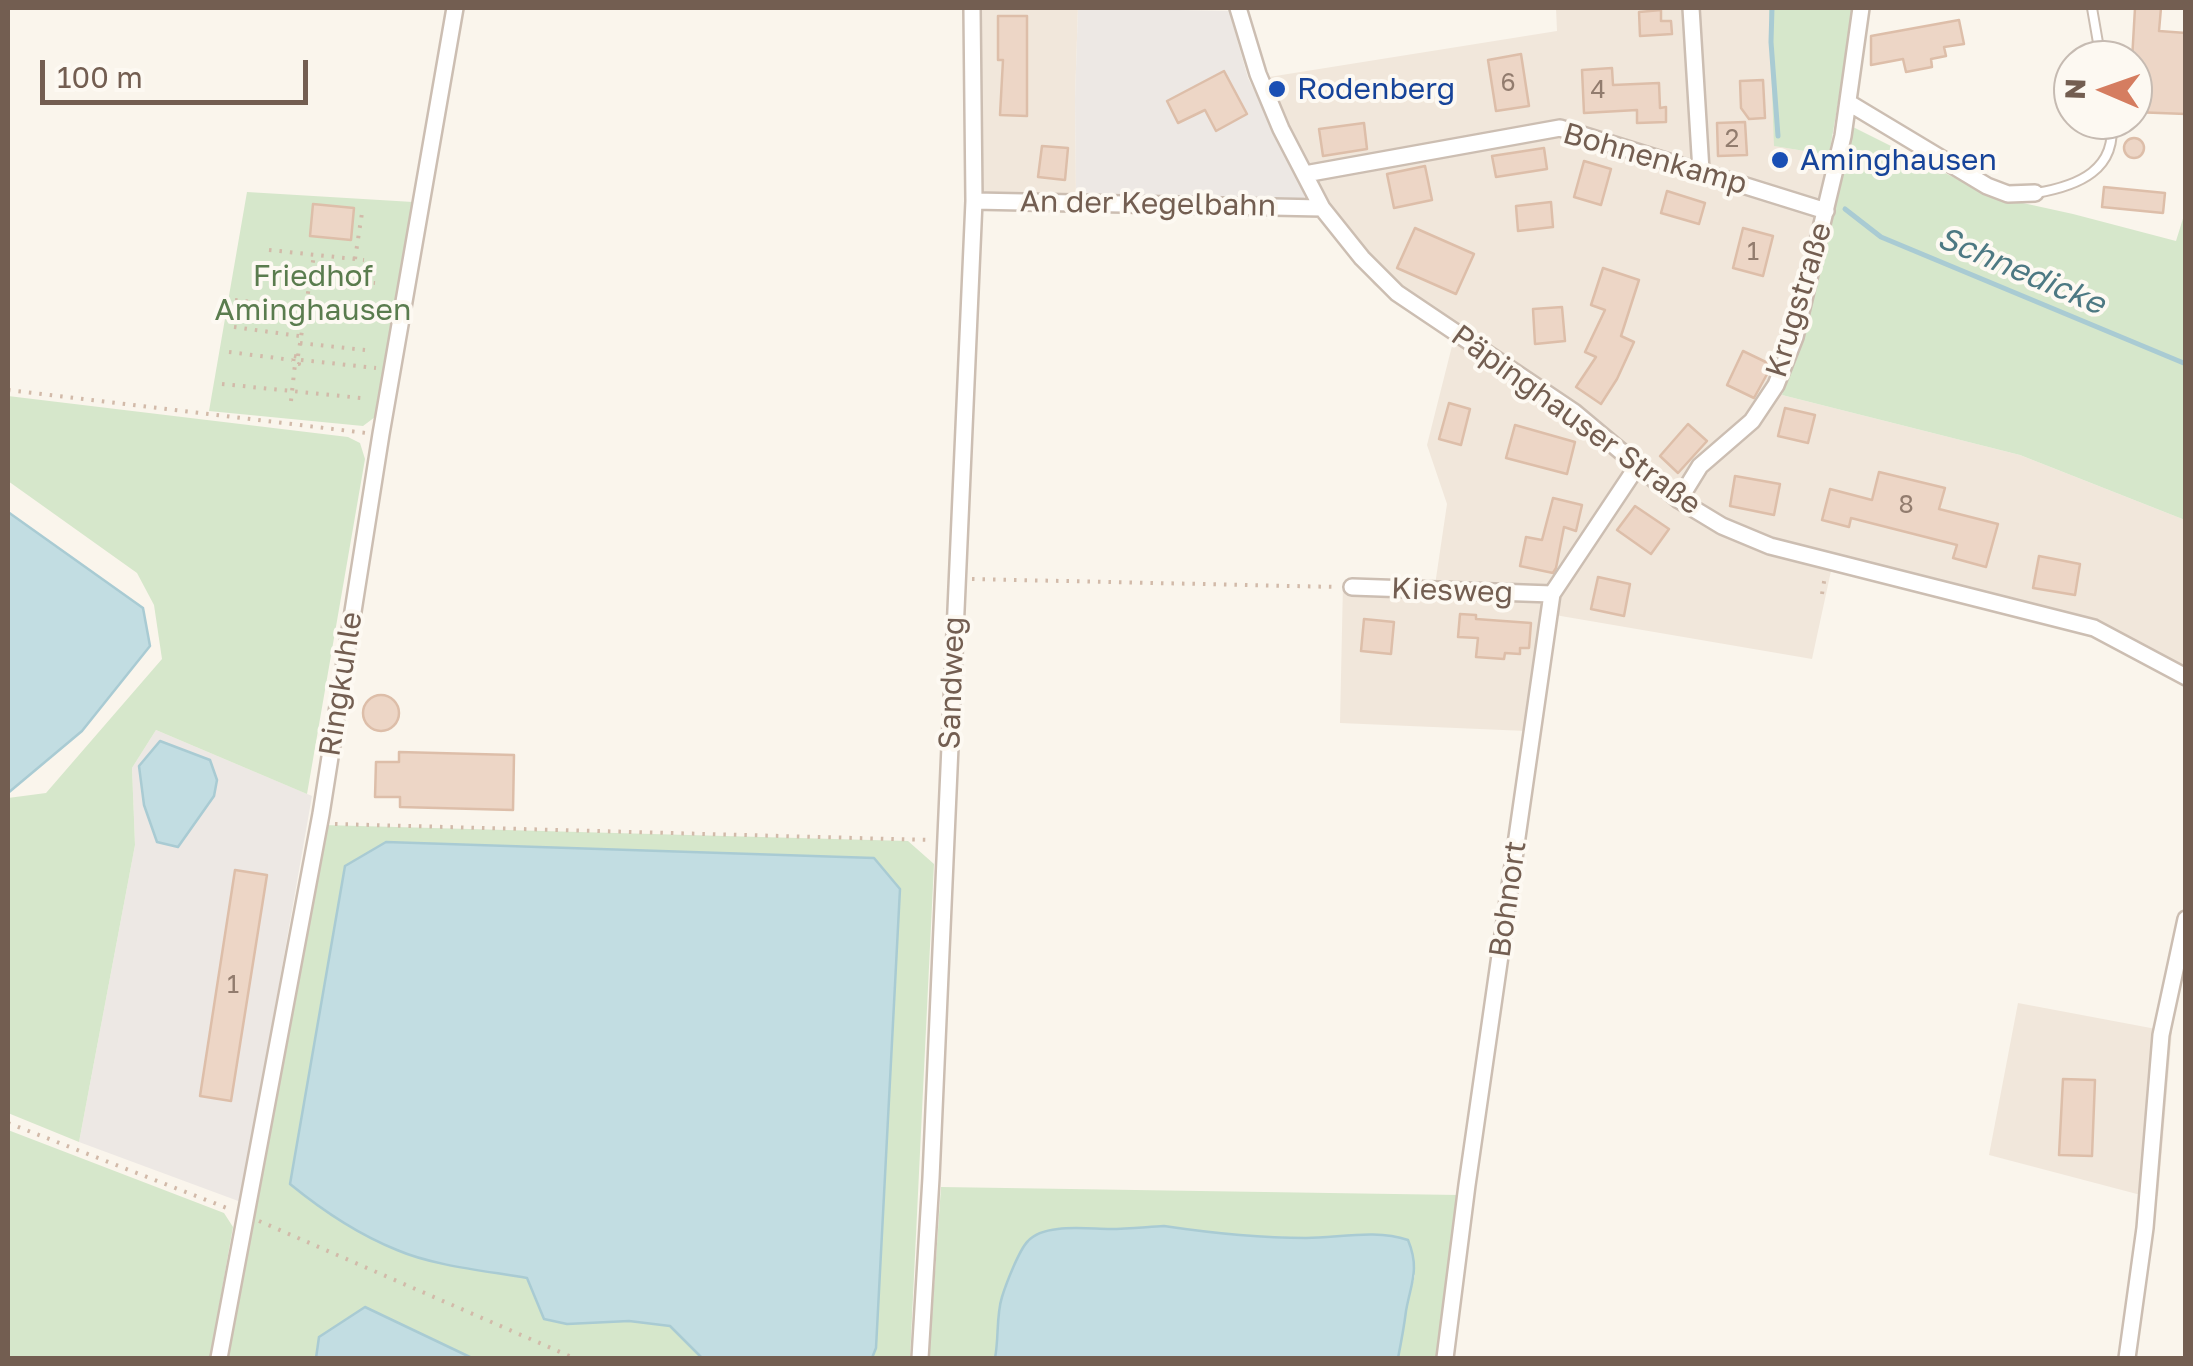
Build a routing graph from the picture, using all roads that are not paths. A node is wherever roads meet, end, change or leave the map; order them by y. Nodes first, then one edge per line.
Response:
1 (455, 8) edge
2 (972, 8) edge
3 (1238, 8) edge
4 (1691, 8) edge
5 (1861, 8) edge
6 (2092, 8) edge
7 (2098, 40) edge
8 (1849, 102) junction
9 (2112, 140) edge
10 (1701, 171) junction
11 (1305, 174) junction
12 (2036, 193) joint
13 (974, 201) junction
14 (1322, 208) junction
15 (1826, 211) junction
16 (1638, 465) junction
17 (1679, 500) junction
18 (1352, 587) road end
19 (1552, 594) junction
20 (2186, 677) edge
21 (2186, 918) edge
22 (219, 1358) edge
23 (920, 1358) edge
24 (1445, 1358) edge
25 (2127, 1358) edge

1 - 22 street, Ringkuhle
2 - 13 street, Sandweg
3 - 11 street, Päpinghauser Straße
4 - 10 street
5 - 8 street, Krugstraße
6 - 7 lane
8 - 12 street
8 - 15 street, Krugstraße
9 - 12 lane
10 - 11 street, Bohnenkamp
10 - 15 street, Bohnenkamp
11 - 14 street, Päpinghauser Straße
13 - 14 street, An der Kegelbahn
13 - 23 street, Sandweg
14 - 16 street, Päpinghauser Straße
15 - 17 street, Krugstraße
16 - 17 street, Päpinghauser Straße
16 - 19 street, Bohnort
17 - 20 street, Päpinghauser Straße
18 - 19 street, Kiesweg
19 - 24 street, Bohnort
21 - 25 street

